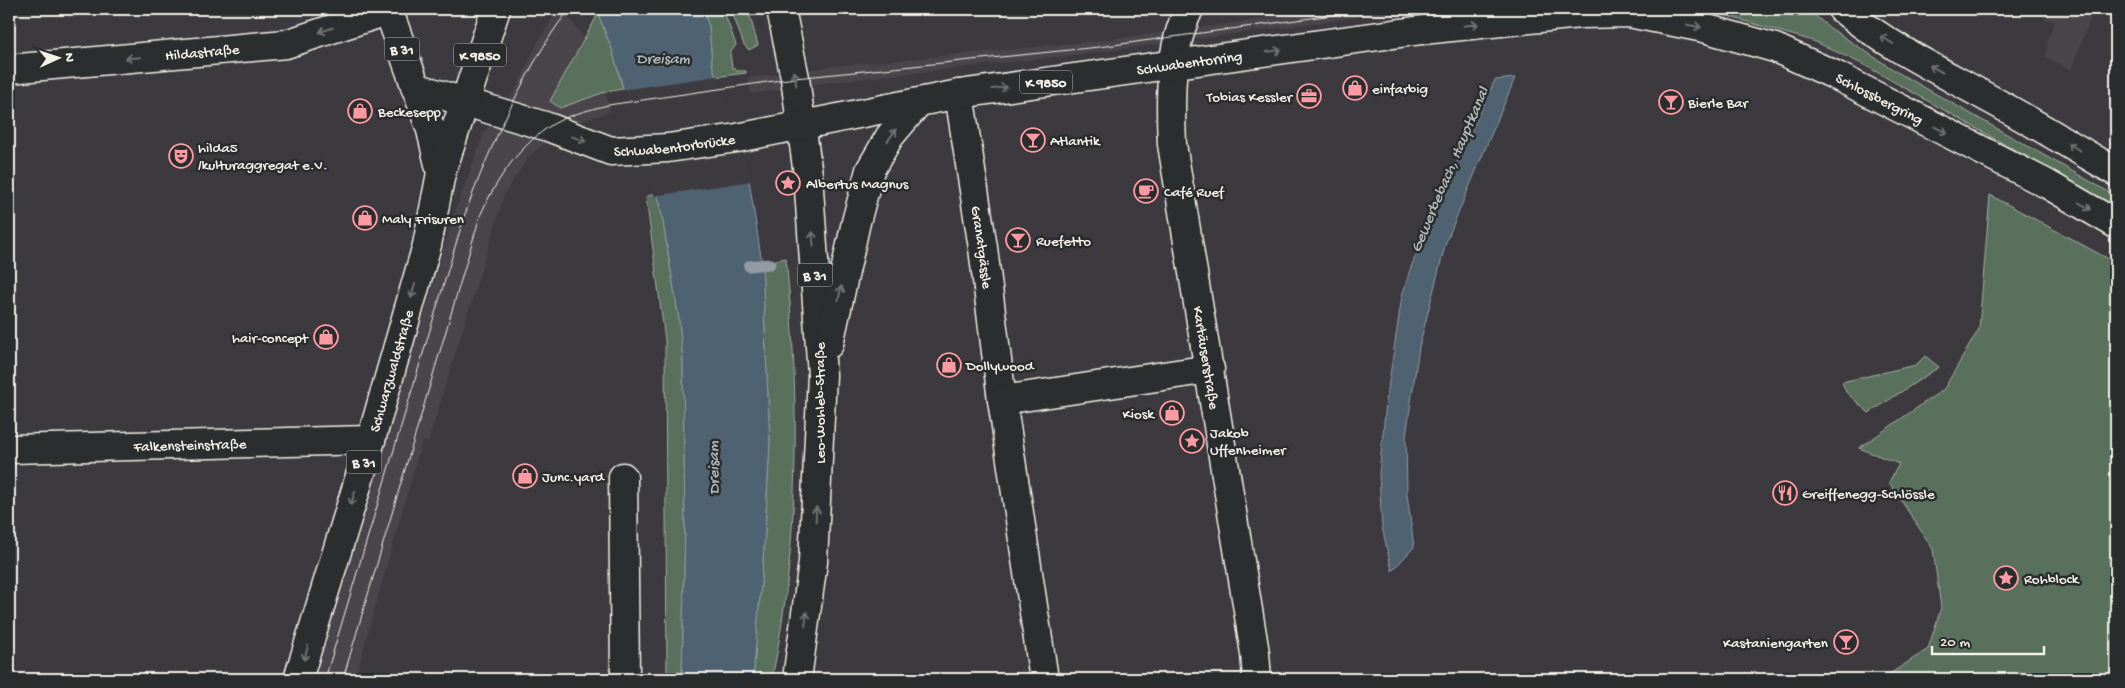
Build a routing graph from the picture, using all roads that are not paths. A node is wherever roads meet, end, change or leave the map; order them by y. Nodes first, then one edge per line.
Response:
1 (390, 9) edge
2 (496, 9) edge
3 (781, 9) edge
4 (1189, 9) edge
5 (1842, 9) edge
6 (1580, 14) joint
7 (1174, 65) junction
8 (9, 69) edge
9 (416, 88) junction
10 (959, 94) junction
11 (464, 102) junction
12 (918, 103) junction
13 (802, 126) junction
14 (2116, 172) edge
15 (441, 173) junction
16 (2116, 224) edge
17 (1210, 369) junction
18 (822, 375) junction
19 (1002, 400) junction
20 (371, 440) junction
21 (9, 449) edge
22 (623, 477) dead end
23 (798, 673) edge
24 (298, 679) edge
25 (625, 679) edge
26 (1044, 679) edge
27 (1257, 679) edge

1 -> 8 main road, Hildastraße
1 - 9 main road, Schwarzwaldstraße / B 31
2 - 11 main road, K 9850
13 -> 3 main road, B 31
4 - 7 main road, Kartäuserstraße
14 -> 5 main road
7 -> 6 main road, Schwabentorring
6 -> 16 main road, Schlossbergring
10 -> 7 main road, Schwabentorring / K 9850
7 - 17 main road, Kartäuserstraße
9 - 11 main road
9 - 15 main road, Schwarzwaldstraße / B 31
10 - 12 main road, Schwabentorring / K 9850
10 - 19 main road, Granatgässle
11 -> 13 main road, Schwabentorbrücke / K 9850
11 - 15 main road, Schwarzwaldstraße
12 - 13 main road, Schwabentorring / K 9850
18 -> 12 main road
18 -> 13 main road, Leo-Wohleb-Straße / B 31
15 -> 20 main road, Schwarzwaldstraße / B 31
17 - 19 main road
17 - 27 main road, Kartäuserstraße
23 -> 18 main road, Leo-Wohleb-Straße / B 31
19 - 26 main road, Granatgässle
20 - 21 main road, Falkensteinstraße
20 -> 24 main road, Schwarzwaldstraße / B 31
22 - 25 main road

